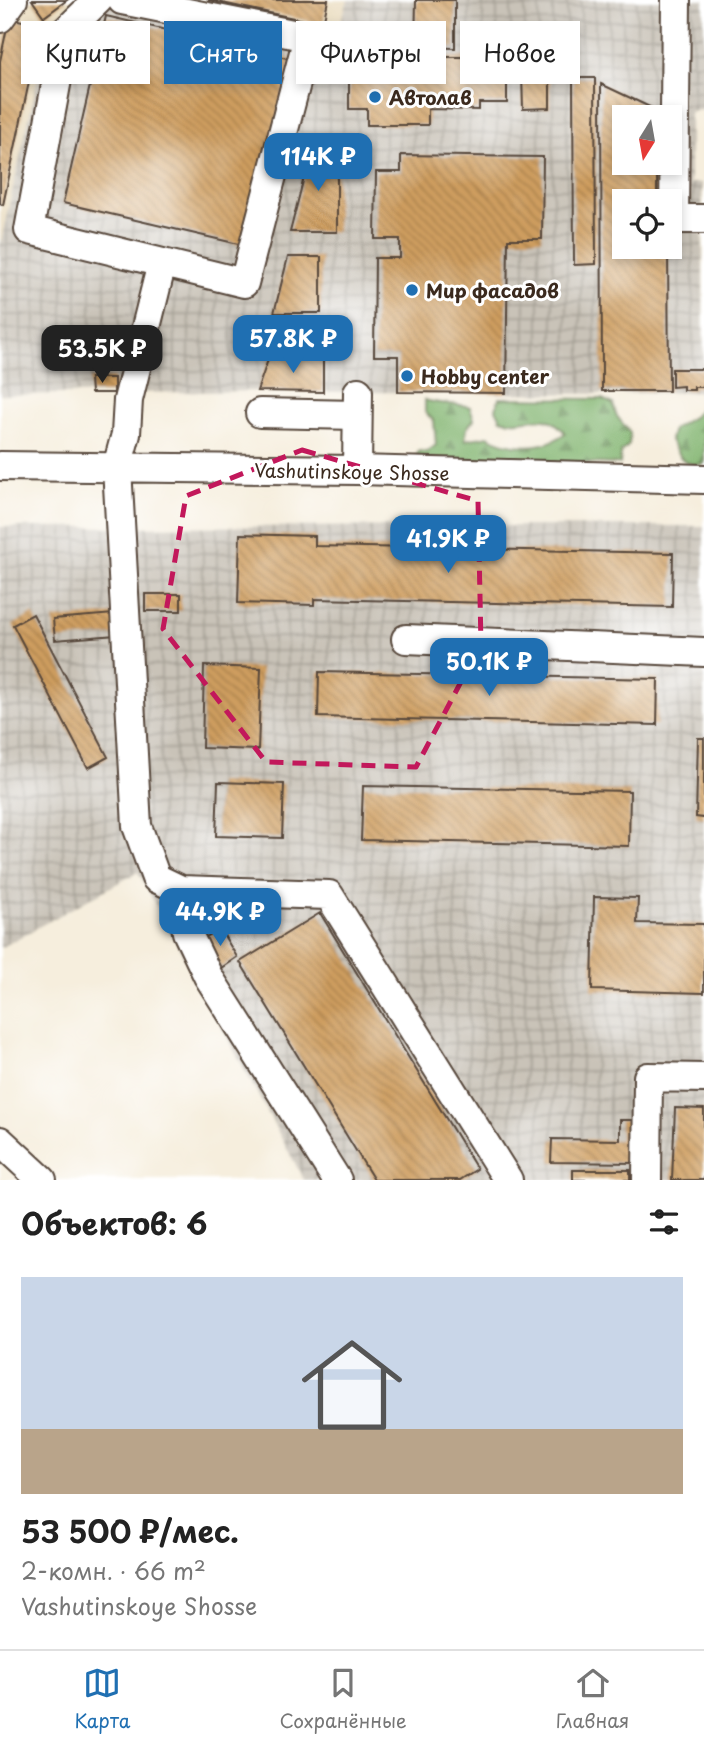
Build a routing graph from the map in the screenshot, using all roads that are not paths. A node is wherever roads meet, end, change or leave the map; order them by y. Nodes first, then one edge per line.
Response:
1 (13, 0) edge
2 (98, 0) edge
3 (122, 0) edge
4 (676, 0) edge
5 (0, 18) edge
6 (704, 219) edge
7 (162, 262) junction
8 (260, 413) dead end
9 (0, 466) edge
10 (117, 467) junction
11 (357, 470) junction
12 (704, 479) edge
13 (405, 639) dead end
14 (704, 652) edge
15 (181, 890) junction
16 (704, 1078) edge
17 (0, 1141) edge
18 (42, 1180) edge
19 (337, 1180) edge
20 (508, 1180) edge
21 (647, 1180) edge

1 - 5 street
2 - 7 street
3 - 7 street
4 - 6 street
7 - 10 street
8 - 11 street
9 - 10 street, Vashutinskoye Shosse
10 - 11 street, Vashutinskoye Shosse
10 - 15 street
11 - 12 street, Vashutinskoye Shosse
13 - 14 street
15 - 19 street
15 - 20 street
16 - 21 street
17 - 18 street

